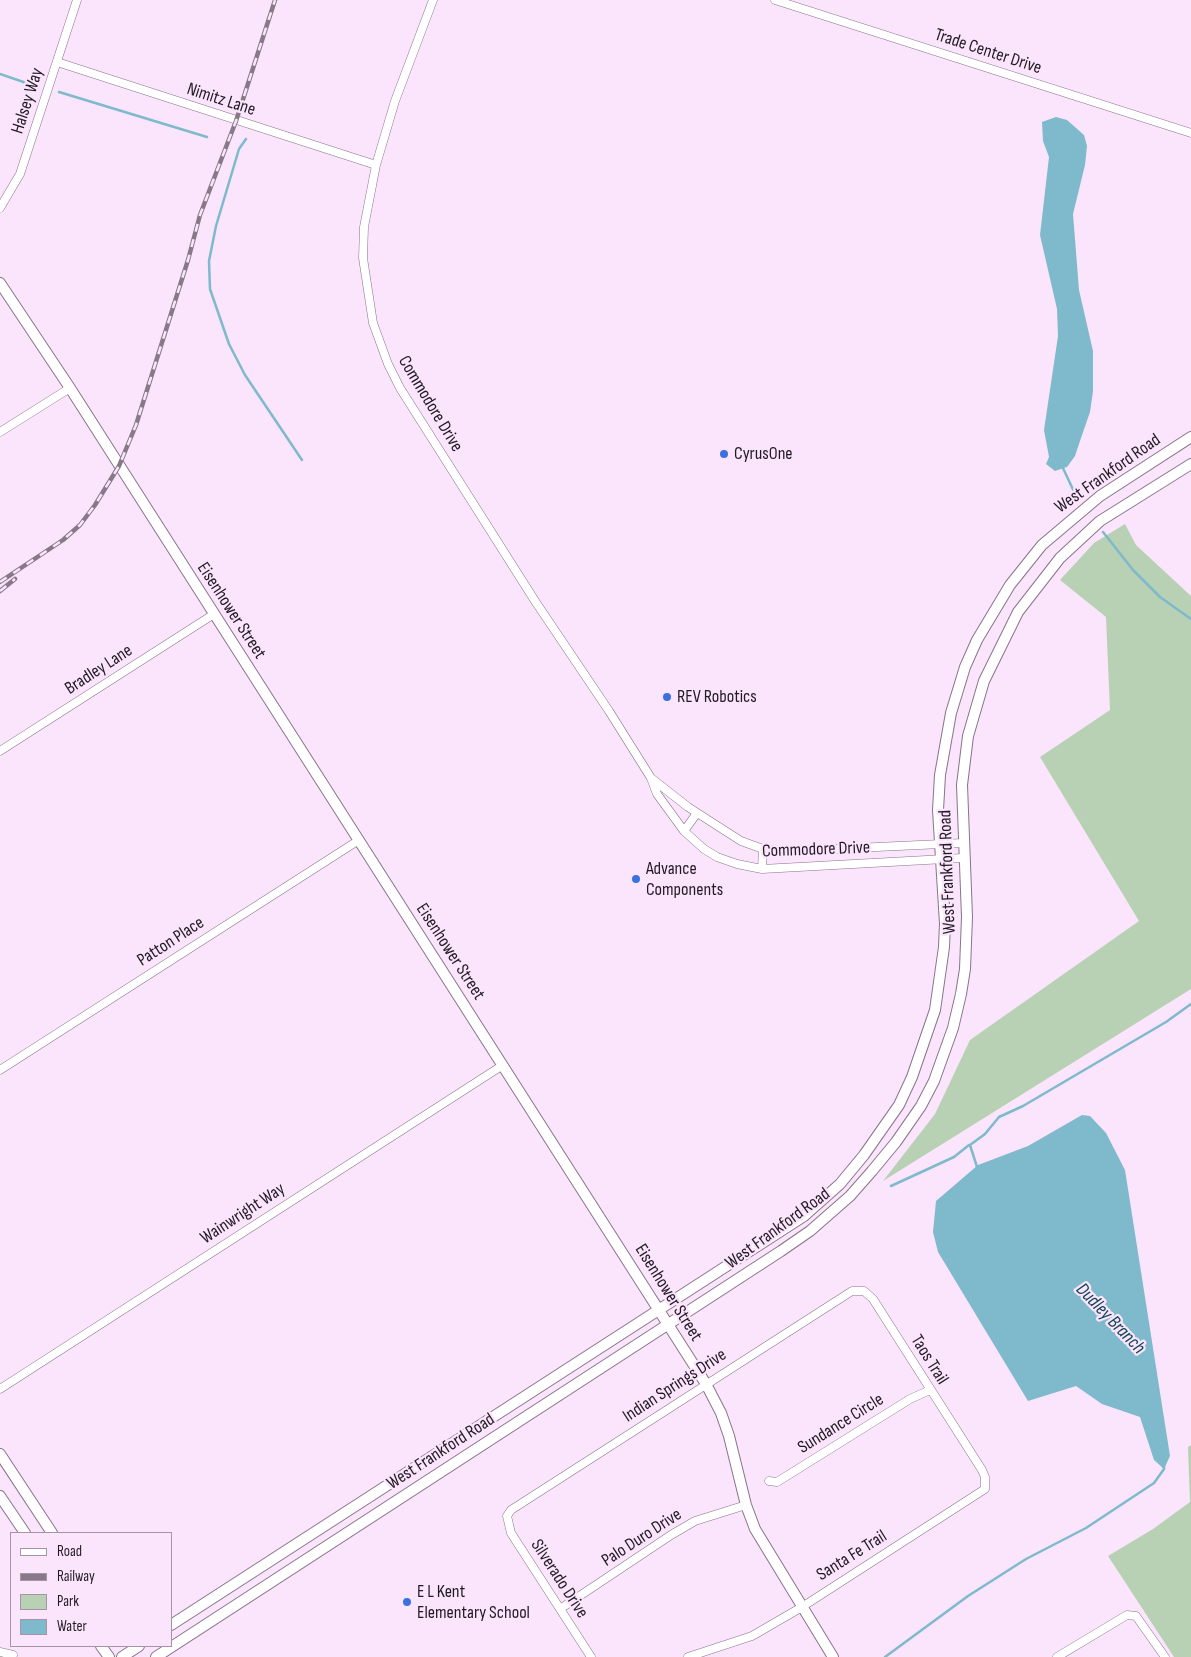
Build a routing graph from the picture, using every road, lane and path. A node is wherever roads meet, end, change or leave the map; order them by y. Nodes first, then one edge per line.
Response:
1 (77, 0) edge
2 (433, 0) edge
3 (775, 0) edge
4 (57, 62) junction
5 (1191, 134) edge
6 (376, 165) junction
7 (0, 208) edge
8 (0, 283) edge
9 (70, 388) junction
10 (0, 432) edge
11 (1191, 437) edge
12 (1191, 464) edge
13 (214, 614) junction
14 (0, 751) edge
15 (650, 778) junction
16 (697, 814) junction
17 (684, 831) junction
18 (359, 840) junction
19 (963, 843) junction
20 (940, 844) junction
21 (763, 849) junction
22 (964, 858) junction
23 (942, 860) junction
24 (762, 869) junction
25 (503, 1065) junction
26 (0, 1070) edge
27 (864, 1291) joint
28 (659, 1309) junction
29 (669, 1324) junction
30 (706, 1384) junction
31 (0, 1389) edge
32 (930, 1390) junction
33 (967, 1447) joint
34 (0, 1454) edge
35 (769, 1481) dead end
36 (0, 1496) edge
37 (746, 1505) junction
38 (507, 1516) joint
39 (24, 1532) edge
40 (51, 1532) edge
41 (802, 1607) junction
42 (560, 1609) junction
43 (172, 1625) edge
44 (171, 1647) edge
45 (172, 1647) edge
46 (0, 1652) edge
47 (13, 1654) dead end
48 (156, 1657) edge
49 (591, 1657) edge
50 (688, 1657) edge
51 (833, 1657) edge
52 (1057, 1657) edge
53 (1165, 1657) edge

1 - 4 street, Halsey Way
2 - 6 street, Commodore Drive
3 - 5 street, Trade Center Drive
4 - 6 street, Nimitz Lane
4 - 7 street, Halsey Way
6 - 15 street, Commodore Drive
8 - 9 main road, Eisenhower Street
9 - 10 street
9 - 13 main road, Eisenhower Street
11 - 20 main road, West Frankford Road
12 - 19 main road, West Frankford Road
13 - 14 street, Bradley Lane
13 - 18 main road, Eisenhower Street
15 - 16 street, Commodore Drive
15 - 17 street, Commodore Drive
16 - 17 street
16 - 21 street, Commodore Drive
17 - 24 street, Commodore Drive
18 - 25 main road, Eisenhower Street
18 - 26 street, Patton Place
19 - 20 street, Commodore Drive
19 - 22 main road, West Frankford Road
20 - 21 street, Commodore Drive
20 - 23 main road, West Frankford Road
21 - 24 street
22 - 23 street, Commodore Drive
22 - 29 main road, West Frankford Road
23 - 24 street, Commodore Drive
23 - 28 main road, West Frankford Road
25 - 28 main road, Eisenhower Street
25 - 31 street, Wainwright Way
27 - 30 street, Indian Springs Drive
27 - 32 street, Taos Trail
28 - 29 main road, Eisenhower Street
28 - 43 main road, West Frankford Road
29 - 30 main road, Eisenhower Street
29 - 45 main road, West Frankford Road
30 - 37 main road, Eisenhower Street
30 - 38 street, Indian Springs Drive
32 - 33 street, Taos Trail
32 - 35 street, Sundance Circle
33 - 41 street, Santa Fe Trail
34 - 40 main road
36 - 39 main road
37 - 41 main road, Eisenhower Street
37 - 42 street, Palo Duro Drive
38 - 42 street, Silverado Drive
41 - 50 street, Santa Fe Trail
41 - 51 main road, Eisenhower Street
42 - 49 street, Silverado Drive
44 - 48 main road, West Frankford Road
46 - 47 street
52 - 53 street

